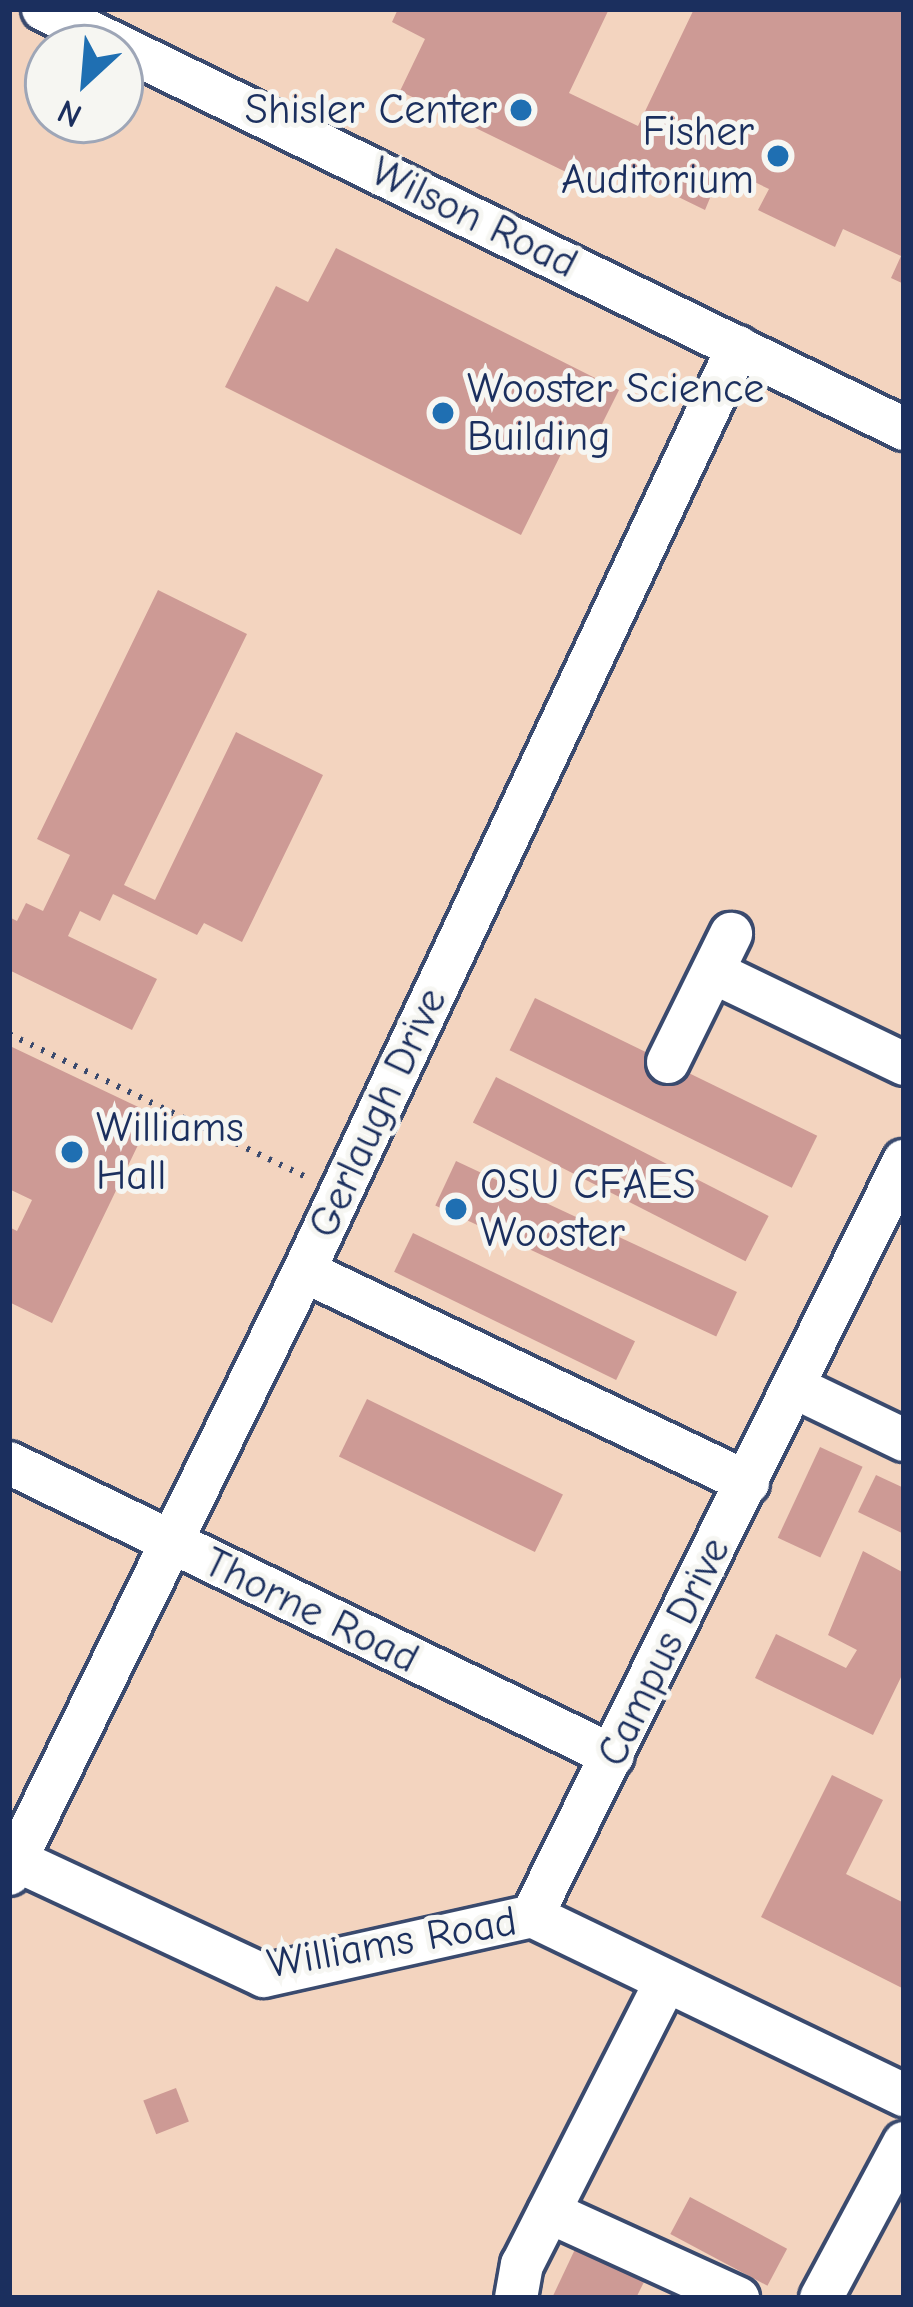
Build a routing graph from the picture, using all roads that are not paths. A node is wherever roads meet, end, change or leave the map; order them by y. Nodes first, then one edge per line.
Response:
1 (43, 9) edge
2 (738, 347) junction
3 (904, 429) edge
4 (668, 1062) dead end
5 (904, 1064) edge
6 (904, 1161) edge
7 (304, 1271) junction
8 (794, 1388) junction
9 (904, 1440) edge
10 (9, 1463) edge
11 (748, 1484) junction
12 (170, 1544) junction
13 (614, 1756) junction
14 (11, 1864) edge
15 (532, 1916) junction
16 (664, 1985) junction
17 (904, 2095) edge
18 (904, 2143) edge
19 (549, 2212) junction
20 (516, 2298) edge
21 (738, 2298) edge
22 (821, 2298) edge

1 - 2 lane, Wilson Road
2 - 3 lane, Wilson Road
2 - 7 lane, Gerlaugh Drive
4 - 5 lane
6 - 8 lane, Campus Drive
7 - 11 lane
7 - 12 lane, Gerlaugh Drive
8 - 9 lane
8 - 11 lane, Campus Drive
10 - 12 lane, Thorne Road
11 - 13 lane, Campus Drive
12 - 13 lane, Thorne Road
12 - 14 lane, Gerlaugh Drive
13 - 15 lane, Campus Drive
14 - 15 lane, Williams Road
15 - 16 lane, Williams Road
16 - 17 lane, Williams Road
16 - 19 lane
18 - 22 lane
19 - 20 lane
19 - 21 lane

